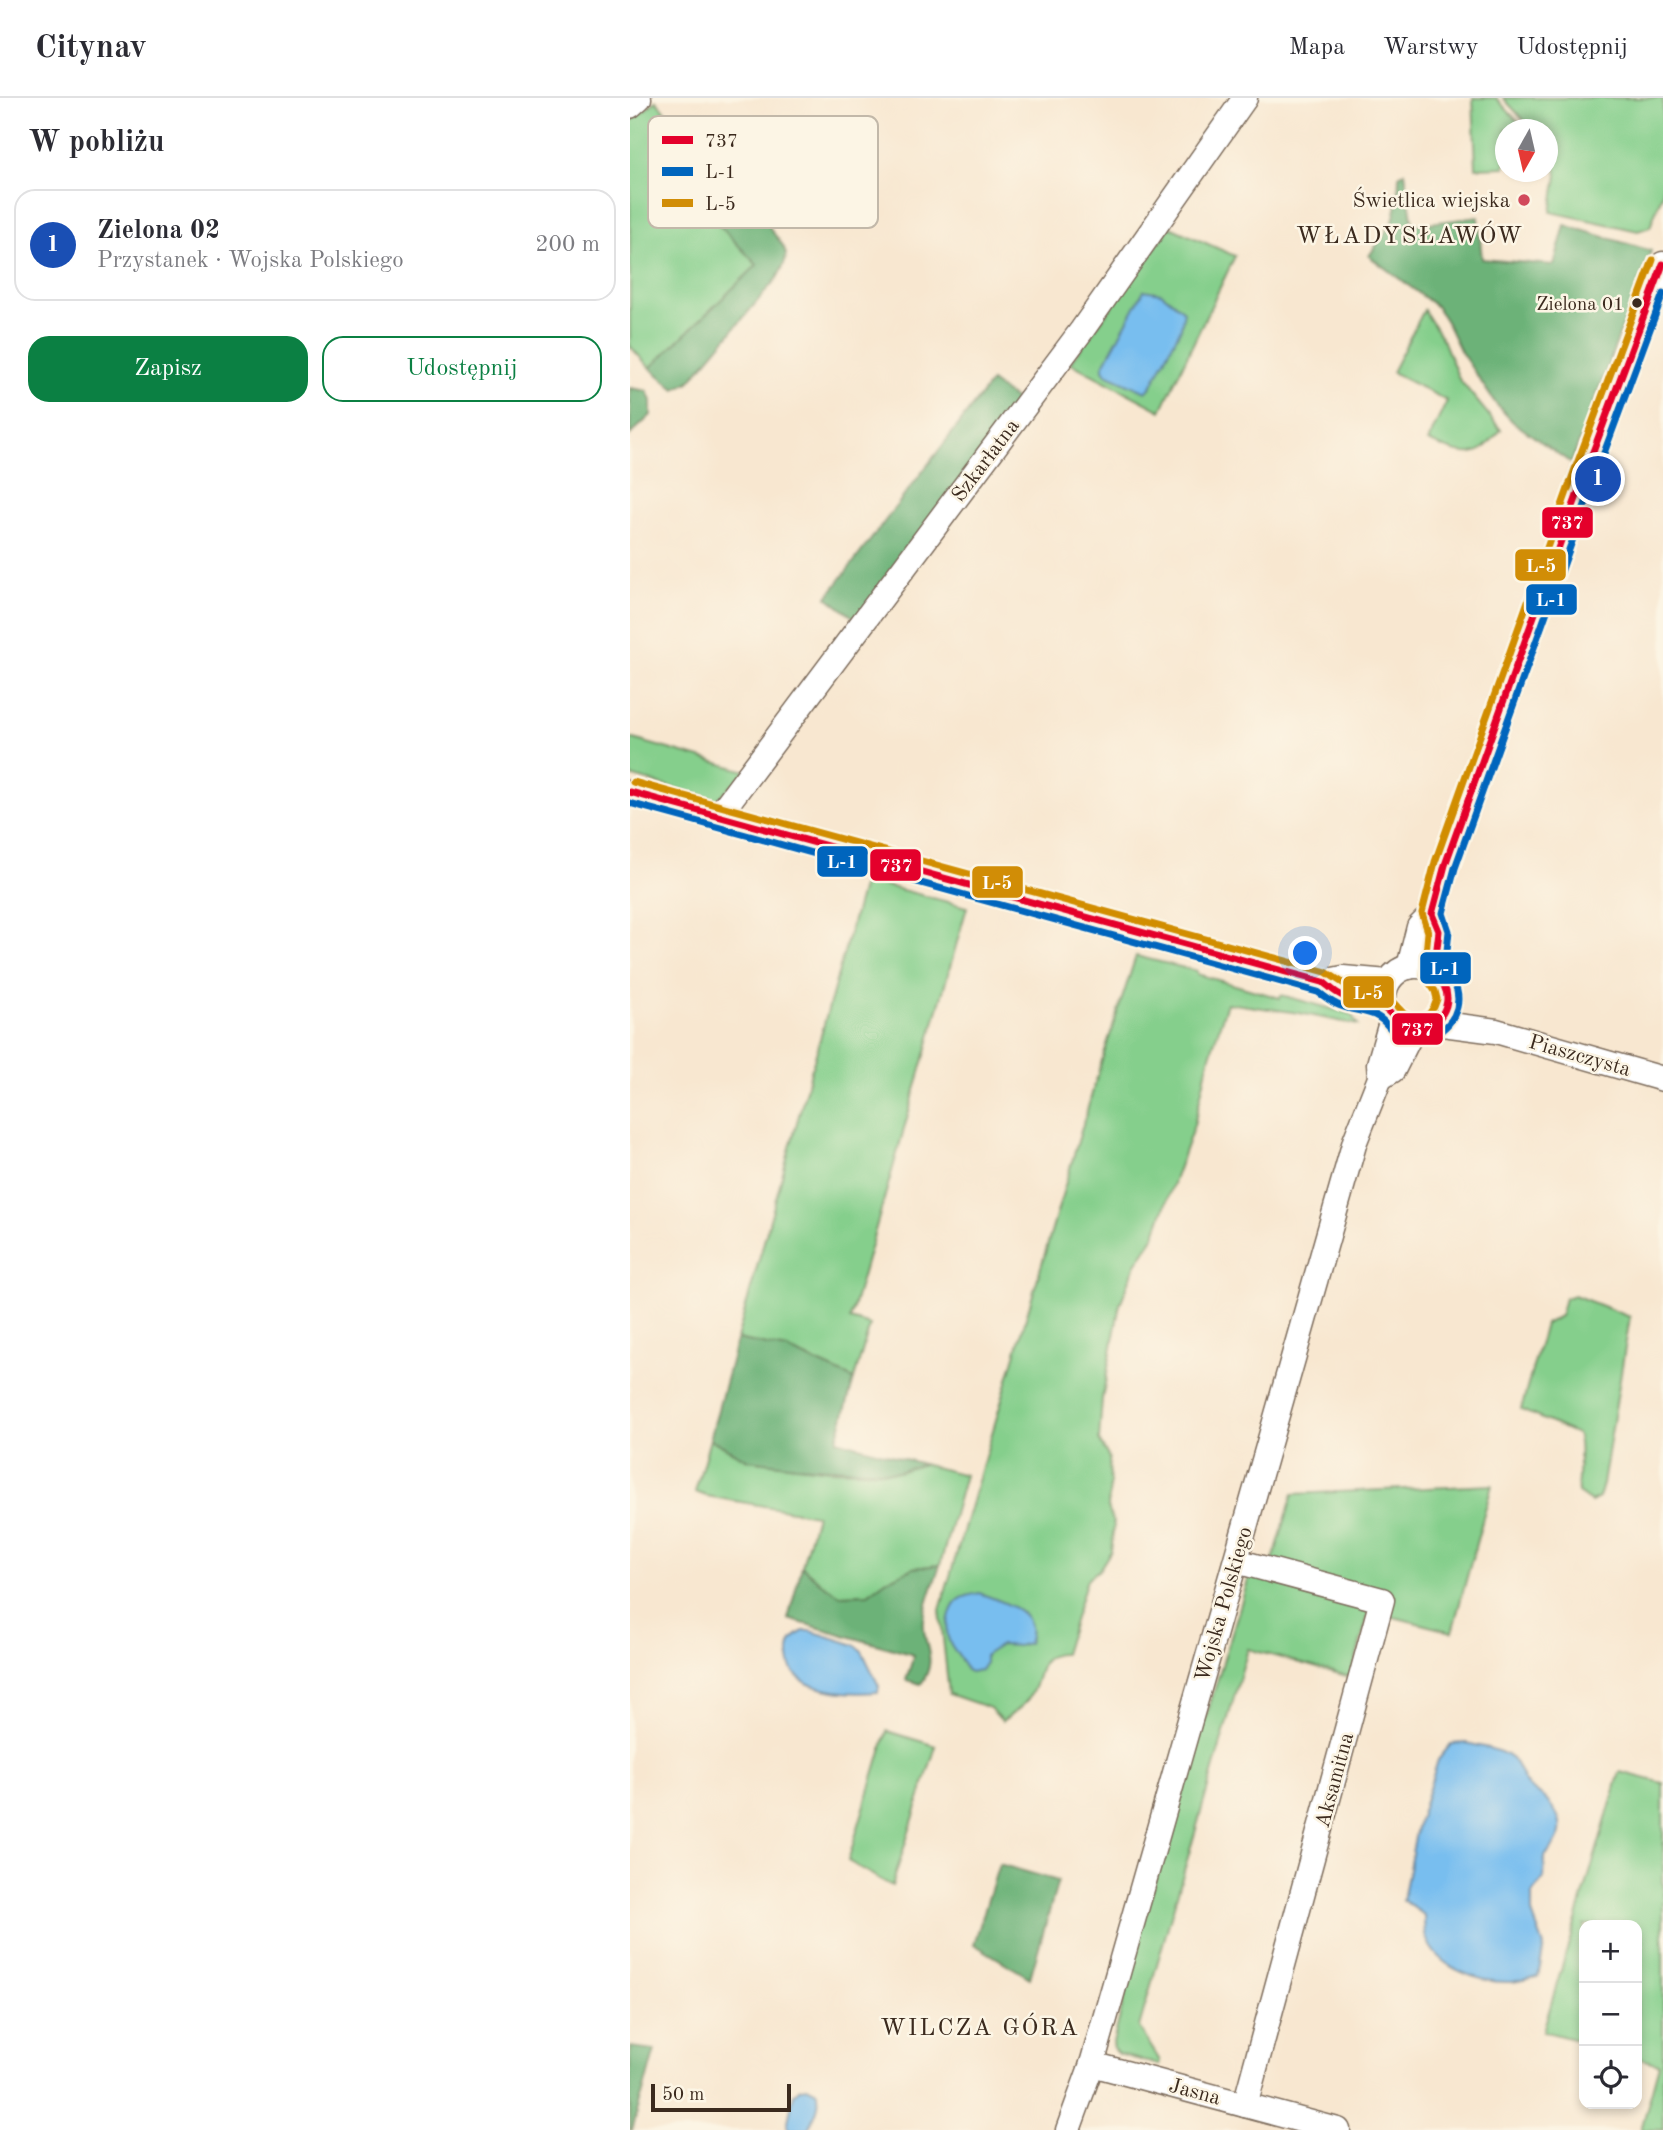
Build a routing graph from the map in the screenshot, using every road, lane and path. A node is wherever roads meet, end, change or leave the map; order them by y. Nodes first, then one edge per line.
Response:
1 (639, 98) edge
2 (1245, 98) edge
3 (630, 106) edge
4 (1663, 264) edge
5 (630, 792) edge
6 (718, 816) junction
7 (1432, 914) junction
8 (1409, 967) junction
9 (1434, 973) junction
10 (1323, 982) junction
11 (1388, 982) junction
12 (1415, 1016) junction
13 (1663, 1079) edge
14 (1236, 1561) junction
15 (1092, 2064) junction
16 (1245, 2105) junction
17 (1068, 2130) edge
18 (1338, 2130) edge

1 - 3 street
2 - 6 street, Szkarłatna
4 - 7 street
5 - 6 street
6 - 10 street
7 - 8 street
7 - 9 street
8 - 9 street
8 - 11 street
9 - 12 street
10 - 11 street
10 - 12 street, Piaszczysta
11 - 12 street
12 - 13 street, Piaszczysta
12 - 14 street, Wojska Polskiego
14 - 15 street, Wojska Polskiego
14 - 16 street, Aksamitna
15 - 16 street, Jasna
15 - 17 street, Wojska Polskiego
16 - 18 street, Jasna

